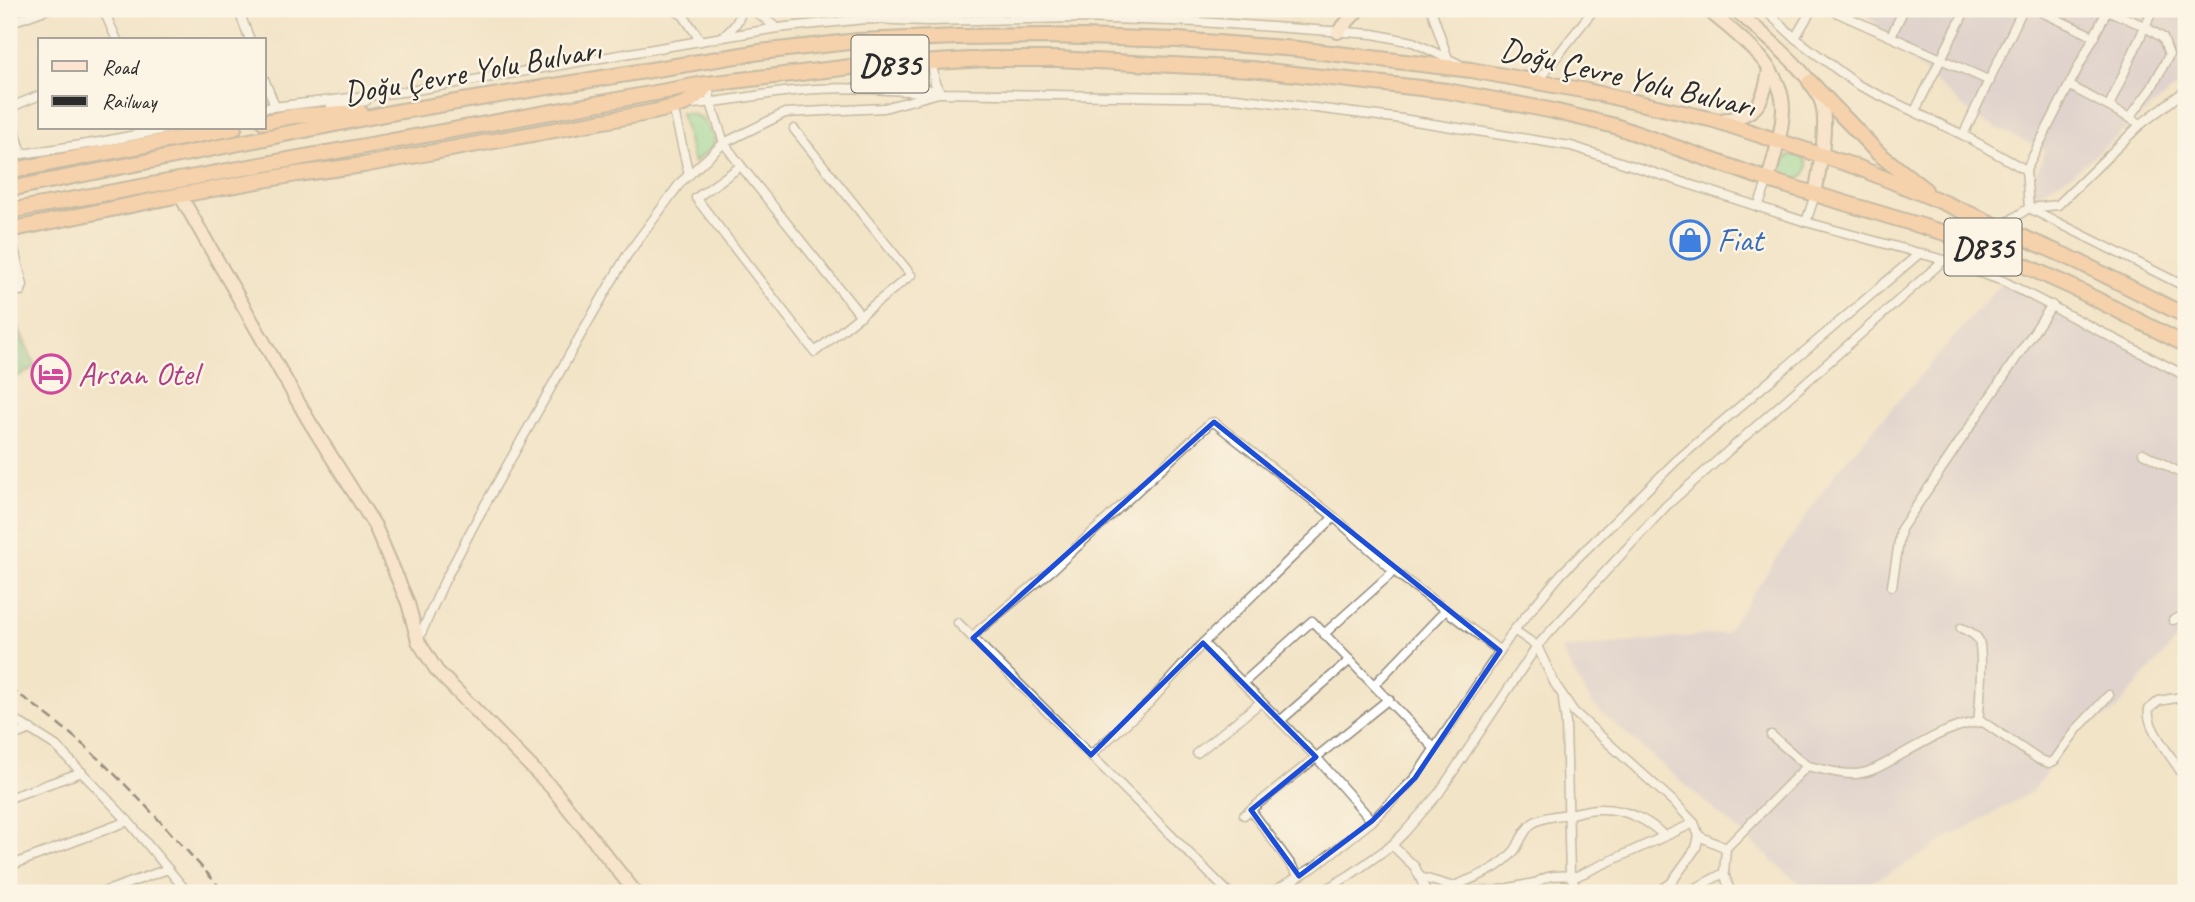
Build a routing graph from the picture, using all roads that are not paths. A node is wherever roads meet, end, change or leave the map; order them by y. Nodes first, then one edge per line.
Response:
1 (48, 9) edge
2 (103, 9) edge
3 (237, 9) edge
4 (672, 9) edge
5 (742, 9) edge
6 (752, 9) edge
7 (858, 9) edge
8 (930, 9) edge
9 (1359, 9) edge
10 (1431, 9) edge
11 (1594, 9) edge
12 (1707, 9) edge
13 (1734, 9) edge
14 (1764, 9) edge
15 (1812, 9) edge
16 (1829, 9) edge
17 (1904, 9) edge
18 (1966, 9) edge
19 (2023, 9) edge
20 (2035, 9) edge
21 (2108, 9) edge
22 (2153, 9) edge
23 (864, 19) junction
24 (934, 21) junction
25 (9, 23) edge
26 (2145, 27) junction
27 (777, 28) junction
28 (1338, 32) junction
29 (1891, 36) junction
30 (723, 37) junction
31 (1795, 37) junction
32 (2095, 37) junction
33 (116, 38) edge
34 (249, 38) edge
35 (701, 41) junction
36 (1448, 59) junction
37 (1943, 59) junction
38 (932, 62) junction
39 (851, 67) junction
40 (1769, 69) junction
41 (1471, 70) junction
42 (1990, 81) junction
43 (1537, 82) junction
44 (1810, 82) junction
45 (266, 84) edge
46 (708, 84) junction
47 (2070, 86) junction
48 (2186, 90) edge
49 (410, 91) junction
50 (941, 93) junction
51 (38, 96) edge
52 (711, 103) junction
53 (275, 106) junction
54 (679, 106) junction
55 (2109, 106) junction
56 (9, 108) edge
57 (266, 108) edge
58 (1915, 111) junction
59 (390, 113) junction
60 (294, 116) junction
61 (2130, 117) junction
62 (1714, 120) junction
63 (266, 122) edge
64 (2141, 124) junction
65 (794, 129) dead end
66 (152, 130) edge
67 (224, 130) edge
68 (1963, 135) junction
69 (1779, 141) junction
70 (724, 143) junction
71 (22, 154) junction
72 (9, 156) edge
73 (1822, 156) junction
74 (741, 166) junction
75 (2026, 170) junction
76 (9, 172) edge
77 (689, 175) junction
78 (1769, 180) junction
79 (9, 189) edge
80 (180, 195) junction
81 (1815, 195) junction
82 (1940, 201) junction
83 (1758, 207) junction
84 (2029, 208) junction
85 (9, 211) edge
86 (1806, 222) junction
87 (2000, 227) junction
88 (9, 230) edge
89 (1920, 253) junction
90 (1944, 260) junction
91 (2186, 287) edge
92 (21, 291) dead end
93 (2052, 305) junction
94 (861, 316) junction
95 (2186, 316) edge
96 (2186, 345) edge
97 (2186, 376) edge
98 (2143, 453) dead end
99 (2186, 476) edge
100 (1334, 517) junction
101 (1394, 571) junction
102 (1892, 586) dead end
103 (1445, 611) junction
104 (2186, 611) edge
105 (2173, 620) dead end
106 (958, 623) dead end
107 (1961, 628) dead end
108 (1514, 630) junction
109 (1324, 634) junction
110 (973, 638) junction
111 (418, 641) junction
112 (1203, 643) junction
113 (1537, 646) junction
114 (1500, 651) junction
115 (1350, 660) junction
116 (1243, 683) junction
117 (1375, 684) junction
118 (2109, 695) dead end
119 (1562, 696) junction
120 (2186, 696) edge
121 (1389, 699) junction
122 (1261, 702) junction
123 (9, 716) edge
124 (1280, 721) junction
125 (1978, 722) junction
126 (31, 729) junction
127 (1770, 735) dead end
128 (9, 737) edge
129 (1435, 749) junction
130 (1197, 753) dead end
131 (1091, 755) junction
132 (1316, 757) junction
133 (1807, 766) junction
134 (82, 772) junction
135 (2186, 780) edge
136 (9, 798) edge
137 (1568, 814) junction
138 (128, 821) junction
139 (1372, 821) junction
140 (1693, 823) junction
141 (1664, 836) junction
142 (1699, 836) junction
143 (1392, 845) junction
144 (1726, 848) junction
145 (9, 866) edge
146 (168, 869) junction
147 (1724, 873) junction
148 (1570, 875) junction
149 (1299, 876) junction
150 (1420, 877) junction
151 (1536, 882) junction
152 (1451, 887) junction
153 (101, 893) edge
154 (188, 893) edge
155 (636, 893) edge
156 (1229, 893) edge
157 (1271, 893) edge
158 (1320, 893) edge
159 (1427, 893) edge
160 (1524, 893) edge
161 (1578, 893) edge
162 (1656, 893) edge
163 (1686, 893) edge
164 (1728, 893) edge

1 - 25 street
2 - 33 street
3 - 34 street
4 - 35 street
5 - 30 street
6 - 27 street
7 - 23 street
8 - 24 street
9 - 28 main road
10 - 36 street
11 - 43 street
12 - 40 main road
13 - 44 main road
14 - 31 street
15 - 31 street
16 - 29 street
17 - 29 street
18 - 37 street
19 - 42 street
20 - 32 street
21 - 26 street
21 - 32 street
22 - 26 street
23 - 24 street
23 - 27 street
24 - 28 street
26 - 55 street
26 - 61 street
27 - 30 street
28 - 36 street
29 - 37 street
30 - 35 street
31 - 58 street
32 - 47 street
35 - 49 street
36 - 41 street
37 - 42 street
37 - 58 street
38 - 39 highway, Doğu Çevre Yolu Bulvarı / D835
38 - 50 street
38 - 78 highway, Doğu Çevre Yolu Bulvarı / D835
39 - 46 highway, Doğu Çevre Yolu Bulvarı / D835
39 - 50 street, Doğu Çevre Yolu Bulvarı
40 - 62 main road
40 - 69 main road
41 - 43 highway, Doğu Çevre Yolu Bulvarı / D835
41 - 59 highway, Doğu Çevre Yolu Bulvarı / D835
42 - 68 street
43 - 62 highway, Doğu Çevre Yolu Bulvarı / D835
44 - 73 main road
44 - 82 highway
45 - 53 street
46 - 52 street
46 - 54 highway
46 - 85 highway, Doğu Çevre Yolu Bulvarı / D835
47 - 55 street
47 - 75 street
48 - 64 street
49 - 53 street
49 - 60 street
50 - 52 street
50 - 70 street
50 - 83 street, Doğu Çevre Yolu Bulvarı
51 - 56 street
52 - 54 street
52 - 70 street
53 - 57 street
54 - 77 street
54 - 80 highway
55 - 61 street
56 - 71 street
58 - 68 street
59 - 60 highway
59 - 79 highway, Doğu Çevre Yolu Bulvarı / D835
60 - 63 highway
61 - 64 street
62 - 69 highway, Doğu Çevre Yolu Bulvarı / D835
64 - 84 street
65 - 94 street
66 - 71 street
67 - 76 highway
68 - 75 street
69 - 73 highway, D835
69 - 78 main road
70 - 74 street
70 - 77 street
71 - 72 street
73 - 81 main road
73 - 82 highway, D835
74 - 94 street
74 - 94 street
75 - 84 street
77 - 111 street
78 - 81 highway, D835
78 - 83 street
80 - 88 highway
80 - 111 main road
81 - 86 street
81 - 96 highway, D835
82 - 87 highway, D835
83 - 86 street, Doğu Çevre Yolu Bulvarı
84 - 87 street
84 - 91 street
86 - 89 street, Doğu Çevre Yolu Bulvarı
87 - 95 highway, D835
88 - 92 street
89 - 90 street, Doğu Çevre Yolu Bulvarı
89 - 108 street
90 - 93 street, Doğu Çevre Yolu Bulvarı
90 - 113 street
93 - 97 street, Doğu Çevre Yolu Bulvarı
93 - 102 street
98 - 99 street
100 - 101 street
100 - 110 street
100 - 112 street
101 - 103 street
101 - 109 street
103 - 114 street
103 - 117 street
104 - 105 street
106 - 110 street
107 - 125 street
108 - 113 street
108 - 114 street
109 - 115 street
109 - 116 street
110 - 131 street
111 - 155 main road
112 - 116 street
112 - 131 street
113 - 119 street
113 - 143 street
114 - 129 street
115 - 117 street
115 - 124 street
116 - 122 street
117 - 121 street
118 - 125 street
119 - 137 street
119 - 140 street
120 - 135 street
121 - 129 street
121 - 132 street
122 - 124 street
122 - 130 street
123 - 126 street
124 - 132 street
125 - 133 street
126 - 128 street
126 - 134 street
127 - 133 street
129 - 139 street
131 - 156 street
132 - 139 street
132 - 149 street
133 - 144 street
134 - 136 street
134 - 138 street
137 - 141 street
137 - 148 street
137 - 152 street
138 - 145 street
138 - 146 street
139 - 149 street
140 - 141 street
140 - 142 street
141 - 148 street
142 - 144 street
142 - 162 street
143 - 150 street
143 - 158 street
144 - 147 street
146 - 153 street
146 - 154 street
147 - 163 street
147 - 164 street
148 - 151 street
148 - 161 street
149 - 157 street
150 - 152 street
150 - 159 street
151 - 152 street
151 - 160 street

